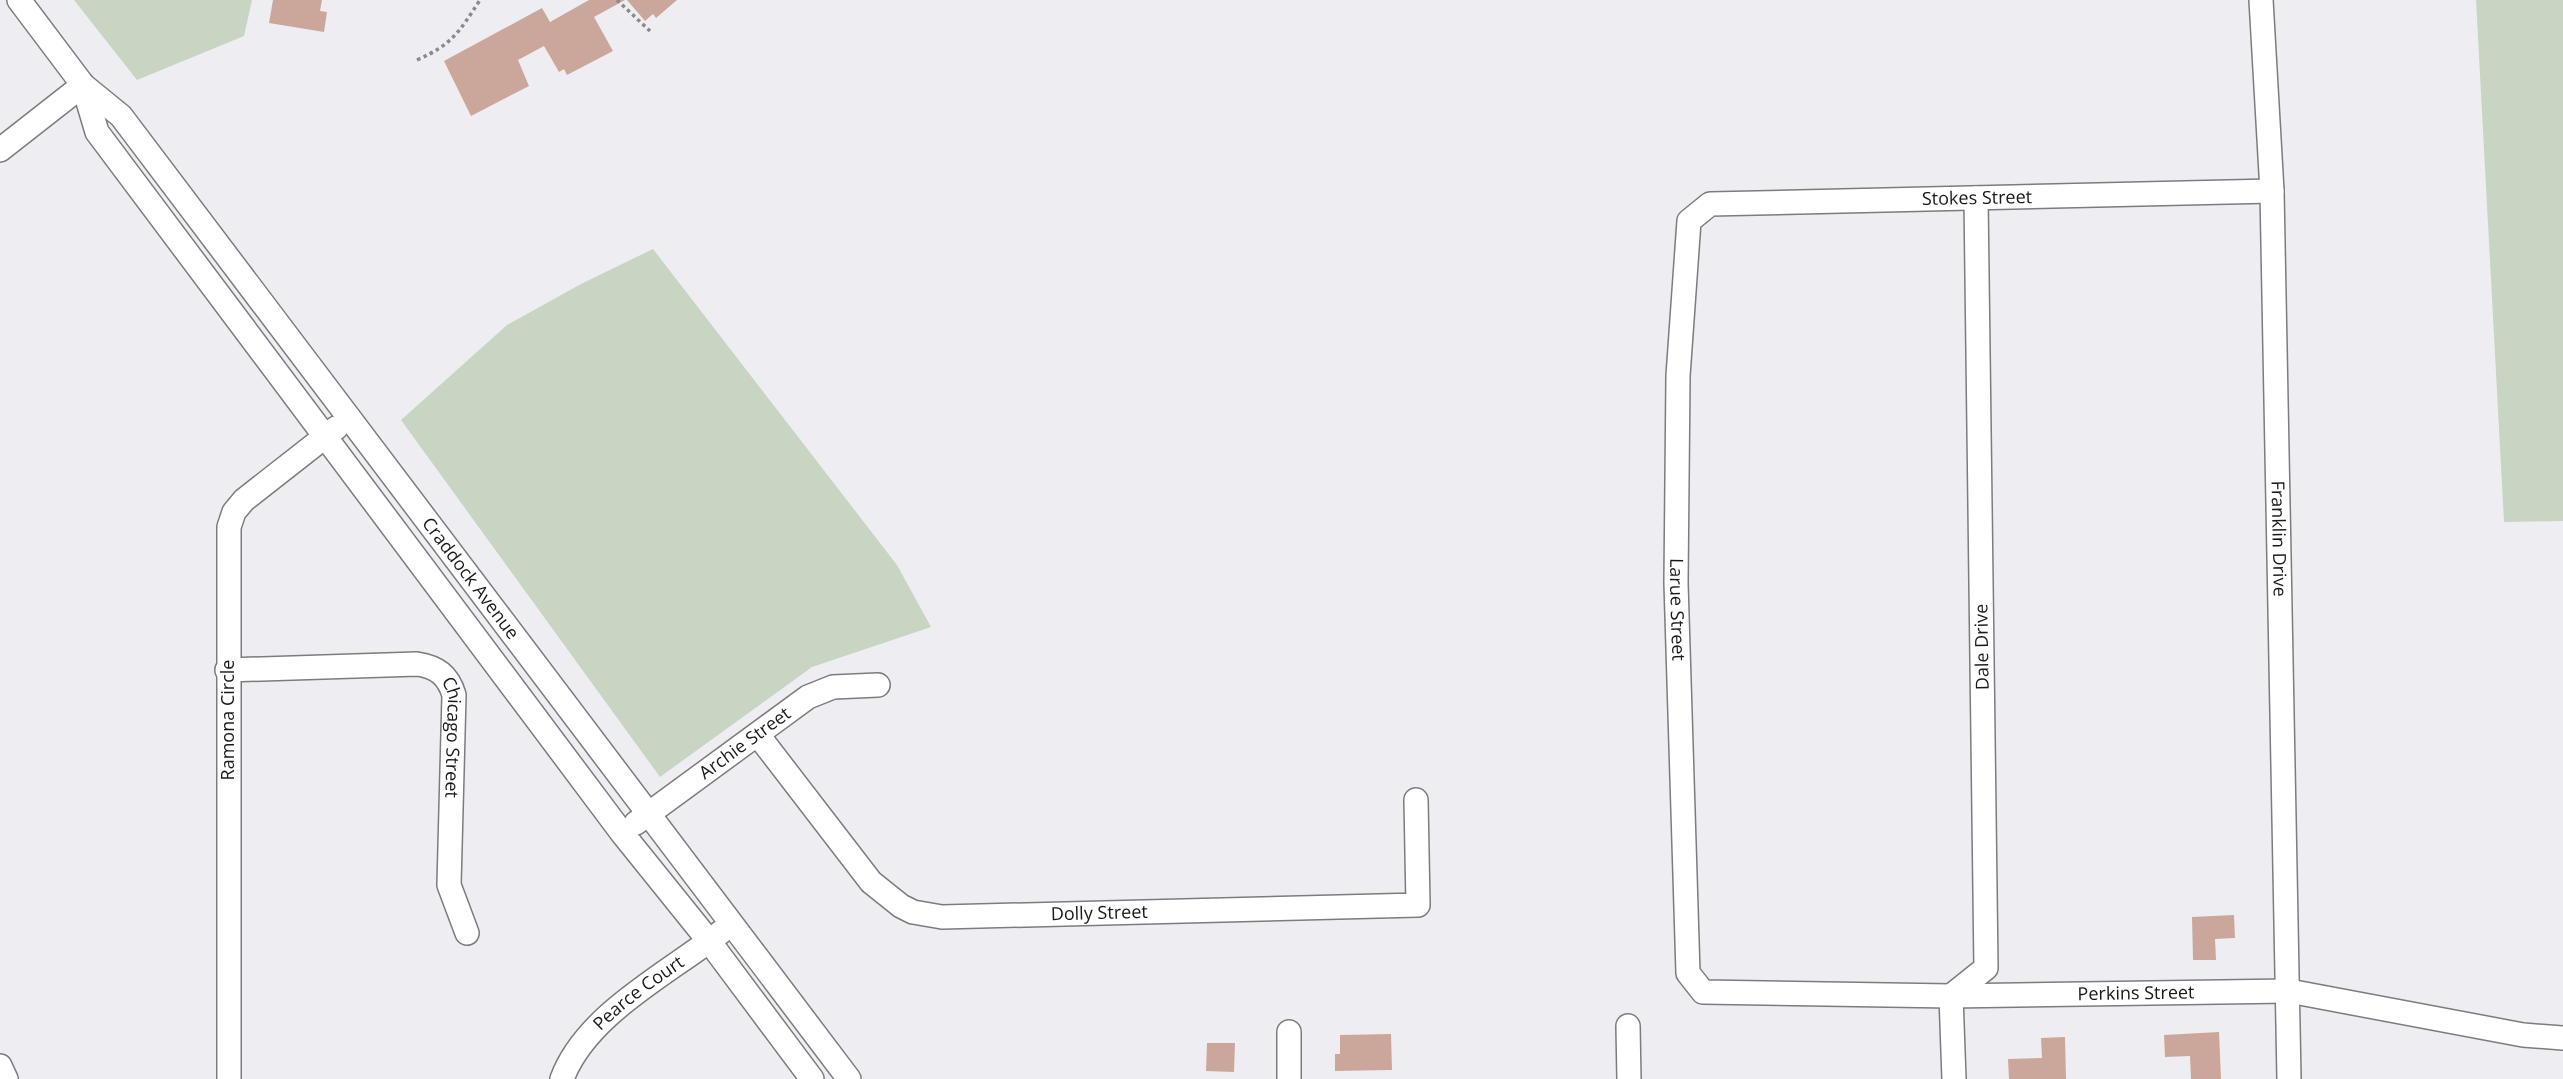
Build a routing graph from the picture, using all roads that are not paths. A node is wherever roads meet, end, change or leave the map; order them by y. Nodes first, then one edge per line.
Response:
1 (19, 0) edge
2 (2261, 0) edge
3 (83, 85) junction
4 (0, 150) edge
5 (2272, 191) junction
6 (1976, 198) junction
7 (1689, 221) joint
8 (350, 417) junction
9 (326, 436) junction
10 (227, 670) junction
11 (878, 685) dead end
12 (758, 735) junction
13 (1416, 800) dead end
14 (649, 814) junction
15 (622, 833) junction
16 (732, 923) junction
17 (467, 933) dead end
18 (709, 941) junction
19 (2289, 991) junction
20 (1703, 992) joint
21 (1951, 996) junction
22 (1628, 1026) dead end
23 (1289, 1032) dead end
24 (2563, 1038) edge
25 (0, 1066) edge
26 (6, 1079) edge
27 (229, 1079) edge
28 (562, 1079) edge
29 (812, 1079) edge
30 (849, 1079) edge
31 (1289, 1079) edge
32 (1629, 1079) edge
33 (1954, 1079) edge
34 (2289, 1079) edge

1 - 3 street, Craddock Avenue
2 - 5 street, Franklin Drive
3 - 4 street
3 - 8 street, Craddock Avenue
3 - 9 street, Craddock Avenue
5 - 6 street, Stokes Street
5 - 19 street, Franklin Drive
6 - 7 street, Stokes Street
6 - 21 street, Dale Drive
7 - 20 street, Larue Street
8 - 9 street, Ramona Circle
8 - 14 street, Craddock Avenue
9 - 10 street, Ramona Circle
9 - 15 street, Craddock Avenue
10 - 17 street, Chicago Street
10 - 27 street, Ramona Circle
11 - 12 street, Archie Street
12 - 13 street, Dolly Street
12 - 14 street, Archie Street
14 - 15 street, Archie Street
14 - 16 street, Craddock Avenue
15 - 18 street, Craddock Avenue
16 - 18 street, Pearce Court
16 - 30 street, Craddock Avenue
18 - 28 street, Pearce Court
18 - 29 street, Craddock Avenue
19 - 21 street, Perkins Street
19 - 24 street, Perkins Street
19 - 34 street, Franklin Drive
20 - 21 street, Perkins Street
21 - 33 street
22 - 32 street
23 - 31 street
25 - 26 street

